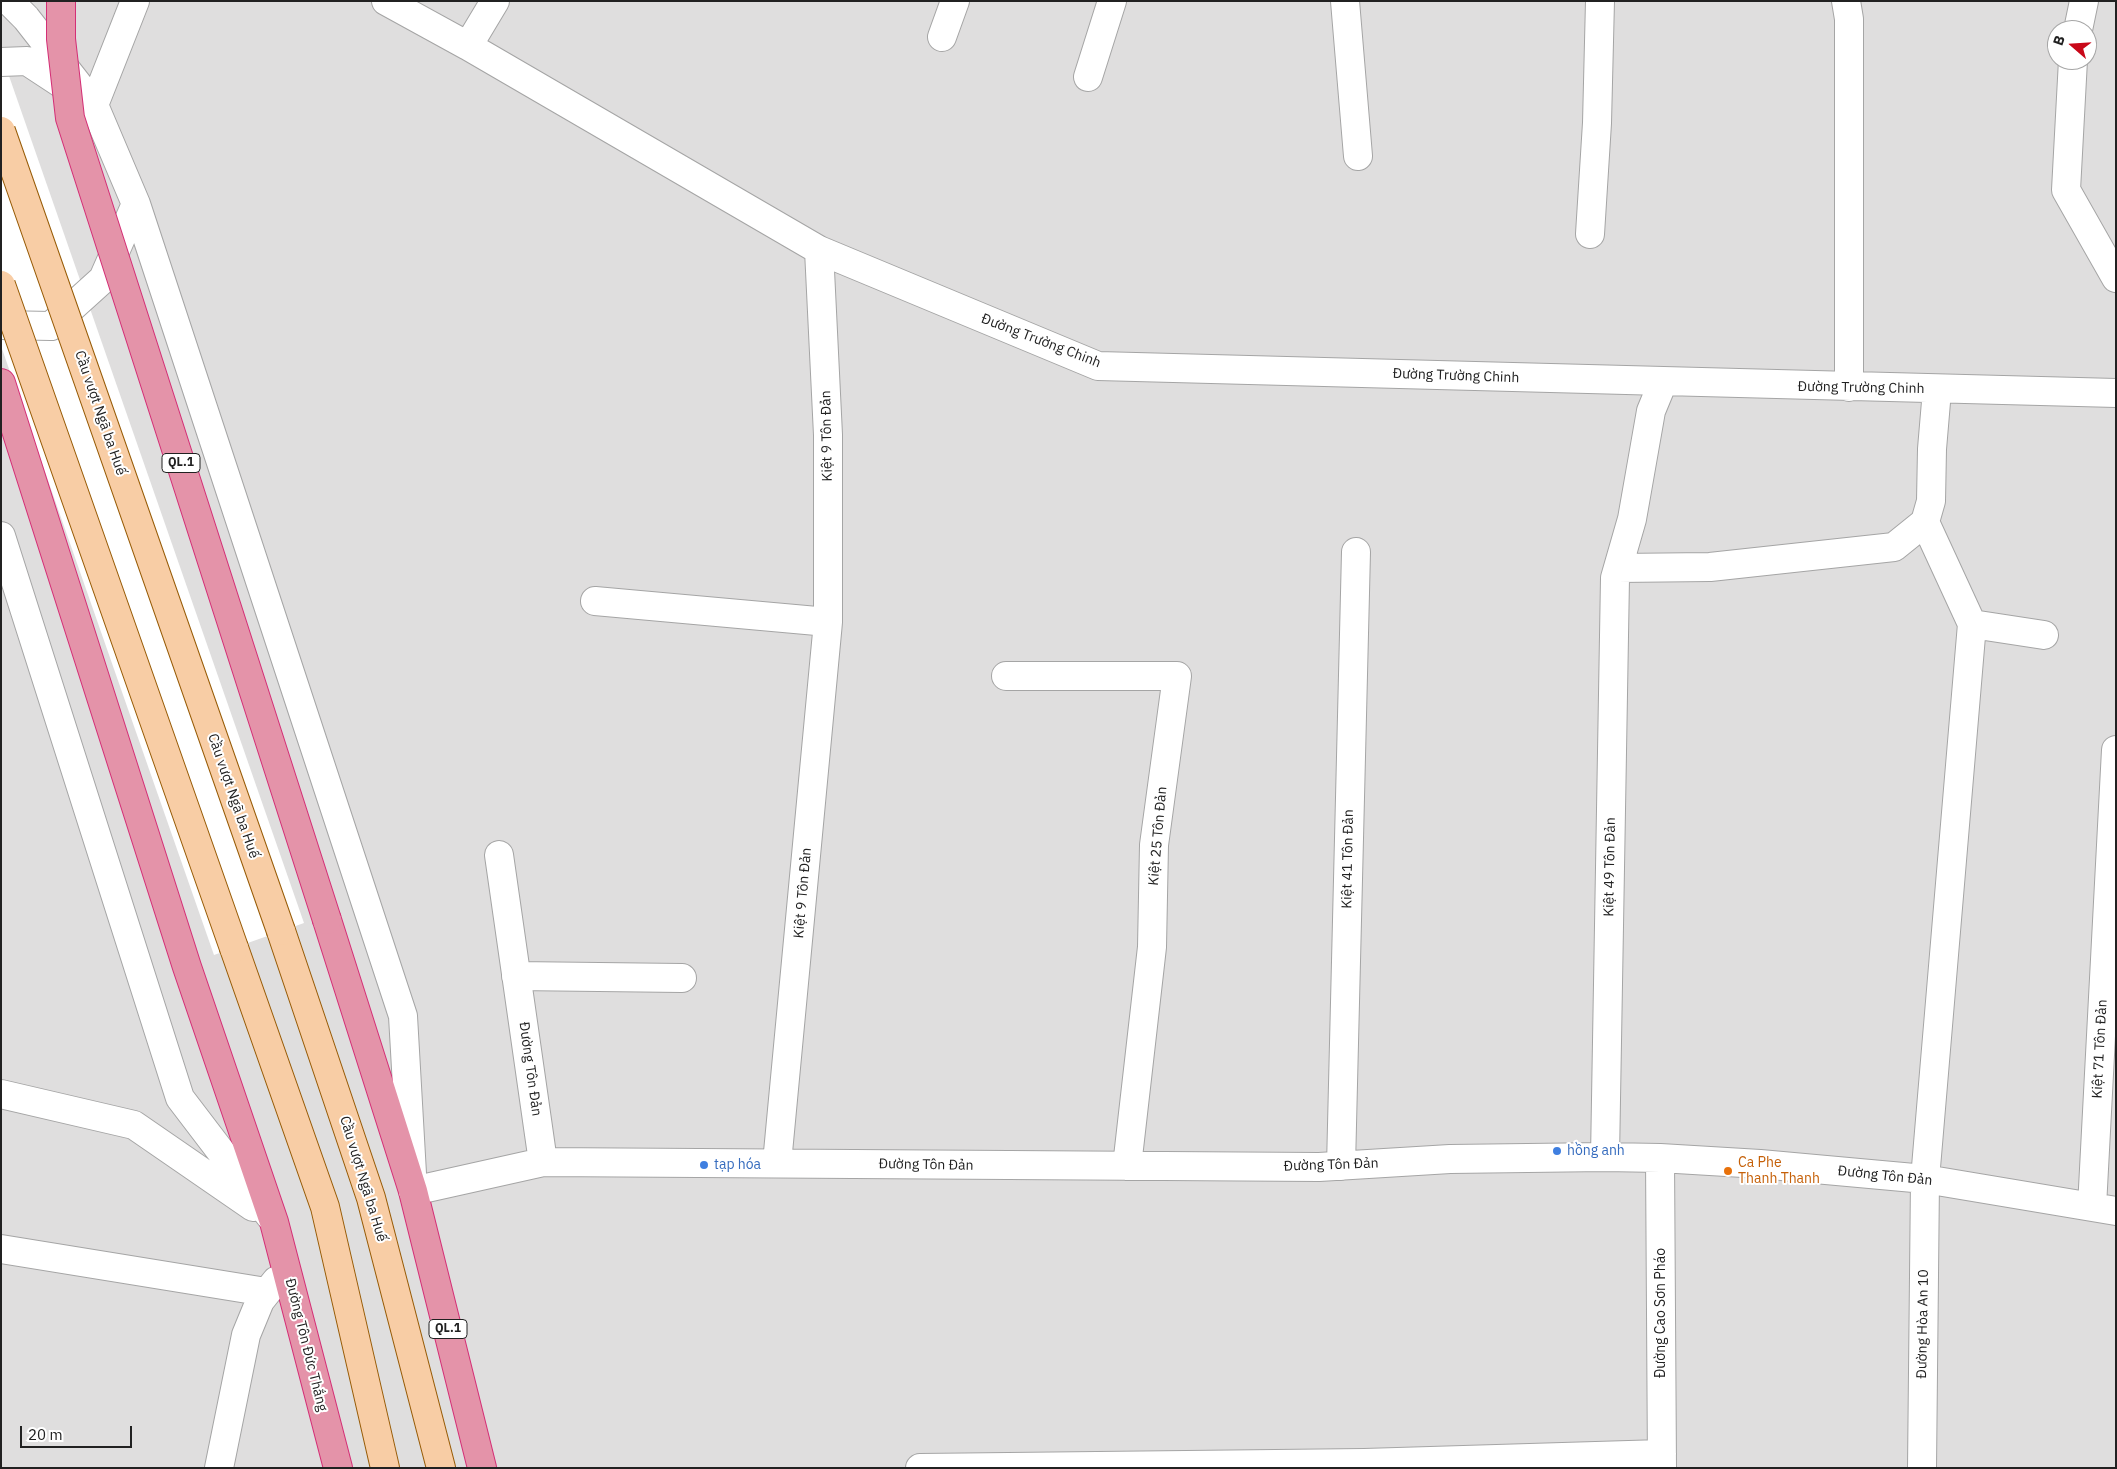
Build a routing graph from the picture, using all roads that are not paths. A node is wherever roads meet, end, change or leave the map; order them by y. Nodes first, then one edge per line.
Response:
1 (9, 1) edge
2 (61, 1) edge
3 (135, 1) edge
4 (386, 1) edge
5 (495, 1) edge
6 (955, 1) edge
7 (1112, 1) edge
8 (1345, 1) edge
9 (1600, 1) edge
10 (1846, 1) edge
11 (2084, 1) edge
12 (2080, 20) edge
13 (942, 37) dead end
14 (468, 46) junction
15 (1, 62) edge
16 (2072, 70) edge
17 (1088, 77) dead end
18 (94, 105) junction
19 (1, 132) edge
20 (1358, 156) dead end
21 (136, 204) junction
22 (1590, 234) dead end
23 (819, 250) junction
24 (2116, 278) edge
25 (1, 285) edge
26 (1, 325) edge
27 (1663, 382) junction
28 (1, 383) edge
29 (1849, 387) junction
30 (1937, 390) junction
31 (2116, 392) edge
32 (2116, 399) edge
33 (1925, 522) junction
34 (1, 536) edge
35 (1356, 552) dead end
36 (1617, 573) junction
37 (595, 601) dead end
38 (828, 622) junction
39 (1972, 624) junction
40 (2044, 635) dead end
41 (1006, 676) dead end
42 (2116, 750) edge
43 (2114, 832) edge
44 (499, 855) dead end
45 (516, 976) junction
46 (682, 978) dead end
47 (1, 1094) edge
48 (1605, 1157) junction
49 (1660, 1158) junction
50 (543, 1162) junction
51 (777, 1163) junction
52 (1127, 1166) junction
53 (1341, 1166) junction
54 (1925, 1179) junction
55 (413, 1191) junction
56 (2104, 1209) edge
57 (274, 1222) junction
58 (1, 1249) edge
59 (287, 1270) junction
60 (266, 1292) junction
61 (1662, 1461) edge
62 (1364, 1466) edge
63 (219, 1468) edge
64 (338, 1468) edge
65 (386, 1468) edge
66 (441, 1468) edge
67 (482, 1468) edge
68 (920, 1468) edge
69 (1922, 1468) edge

1 - 18 street
2 - 55 highway, QL.1, bridge
3 - 18 street
4 - 14 street, Đường Trường Chinh
5 - 14 street
6 - 13 street
7 - 17 street
8 - 20 street
9 - 22 street
10 - 29 street
11 - 12 street
14 - 23 street, Đường Trường Chinh
15 - 18 street
16 - 24 street
18 - 21 street
19 - 66 main road, Cầu vượt Ngã ba Huế, bridge
21 - 26 street
21 - 55 street
23 - 27 street, Đường Trường Chinh
23 - 38 street, Kiệt 9 Tôn Đản
25 - 65 main road, bridge
27 - 29 street, Đường Trường Chinh
27 - 36 street, Kiệt 49 Tôn Đản
28 - 57 highway
29 - 30 street, Đường Trường Chinh
30 - 31 street, Đường Trường Chinh
30 - 33 street
31 - 32 street
33 - 36 street
33 - 39 street
34 - 57 street
35 - 53 street, Kiệt 41 Tôn Đản
36 - 48 street, Kiệt 49 Tôn Đản
37 - 38 street
38 - 51 street, Kiệt 9 Tôn Đản
39 - 40 street
39 - 54 street, Đường Hòa An 10
41 - 52 street, Kiệt 25 Tôn Đản
42 - 43 street, Kiệt 71 Tôn Đản
43 - 56 street, Kiệt 71 Tôn Đản
44 - 45 street, Đường Tôn Đản
45 - 46 street
45 - 50 street, Đường Tôn Đản
47 - 57 street
48 - 49 street, Đường Tôn Đản
48 - 53 street, Đường Tôn Đản
49 - 54 street, Đường Tôn Đản
49 - 61 street, Đường Cao Sơn Pháo
50 - 51 street, Đường Tôn Đản
50 - 55 street, Đường Tôn Đản
51 - 52 street, Đường Tôn Đản
52 - 53 street, Đường Tôn Đản
54 - 56 street, Đường Tôn Đản
54 - 69 street, Đường Hòa An 10
55 - 67 highway, QL.1
57 - 59 highway, Đường Tôn Đức Thắng
58 - 60 street
59 - 60 street
59 - 64 highway, Đường Tôn Đức Thắng
60 - 63 street
61 - 62 street
62 - 68 street

